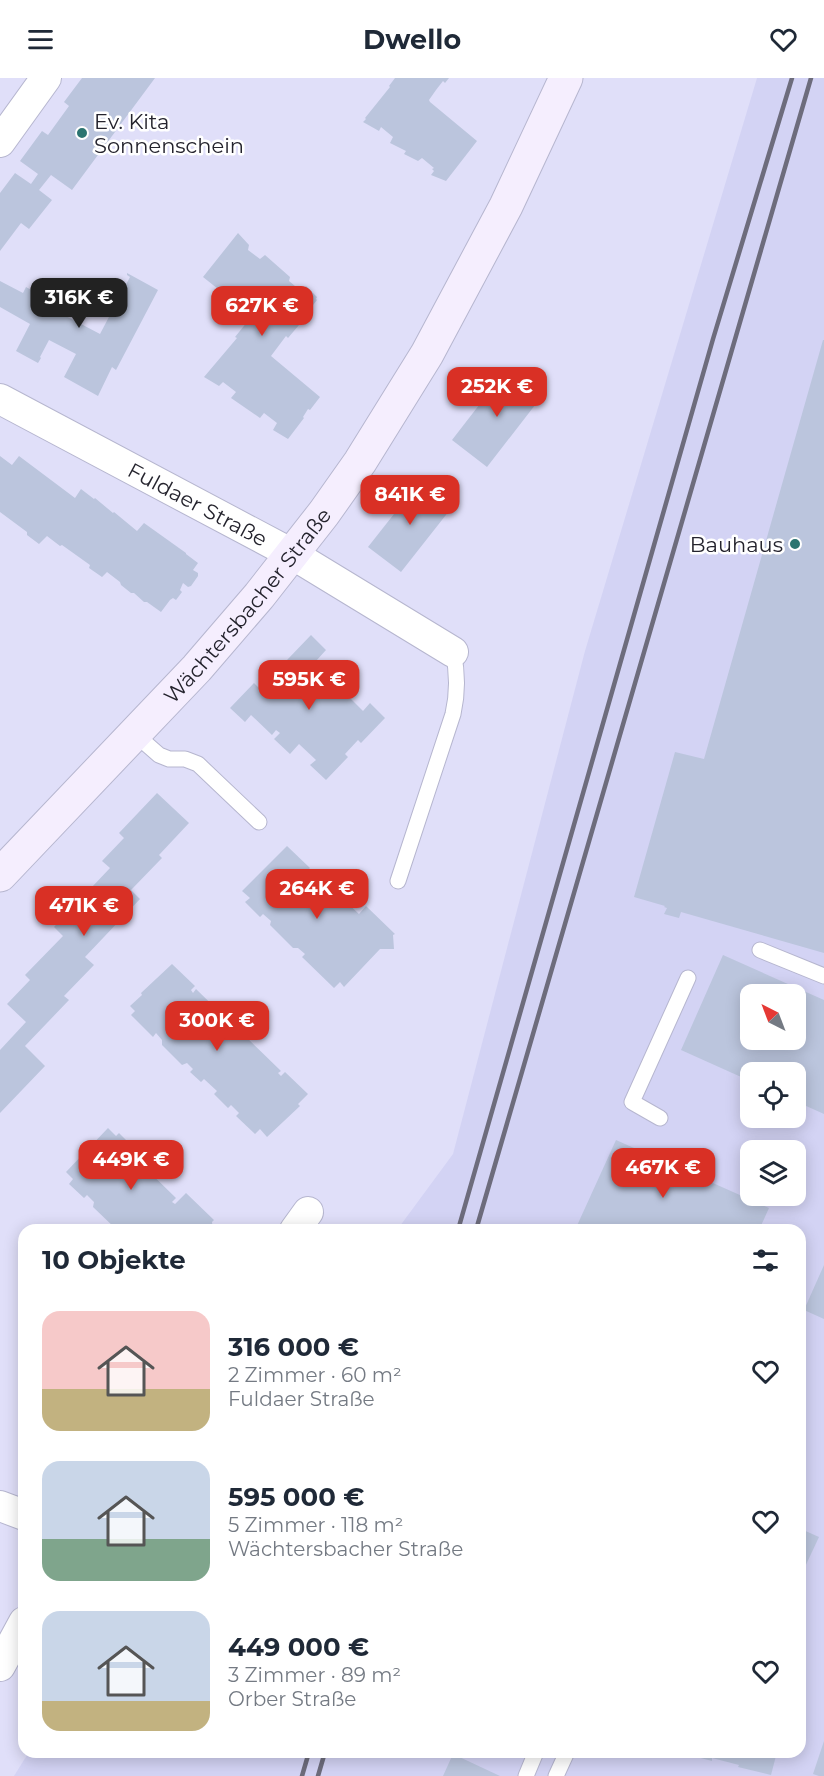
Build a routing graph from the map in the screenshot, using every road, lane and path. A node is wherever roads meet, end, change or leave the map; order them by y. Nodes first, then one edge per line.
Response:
1 (46, 78) edge
2 (566, 78) edge
3 (6, 123) edge
4 (0, 399) edge
5 (292, 555) junction
6 (453, 652) joint
7 (135, 734) junction
8 (259, 822) dead end
9 (0, 875) edge
10 (398, 881) dead end
11 (760, 950) dead end
12 (824, 976) edge
13 (688, 978) dead end
14 (660, 1118) dead end
15 (0, 1506) edge
16 (18, 1513) edge
17 (18, 1633) edge
18 (0, 1666) edge
19 (534, 1758) edge
20 (564, 1758) edge
21 (526, 1776) edge
22 (556, 1776) edge

1 - 3 street
2 - 5 street, Wächtersbacher Straße
4 - 5 street, Fuldaer Straße
5 - 6 street, Fuldaer Straße
5 - 7 street, Wächtersbacher Straße
6 - 10 lane
7 - 8 lane
7 - 9 street, Wächtersbacher Straße
11 - 12 lane
13 - 14 lane
15 - 16 street
17 - 18 street
19 - 21 lane
20 - 22 lane

